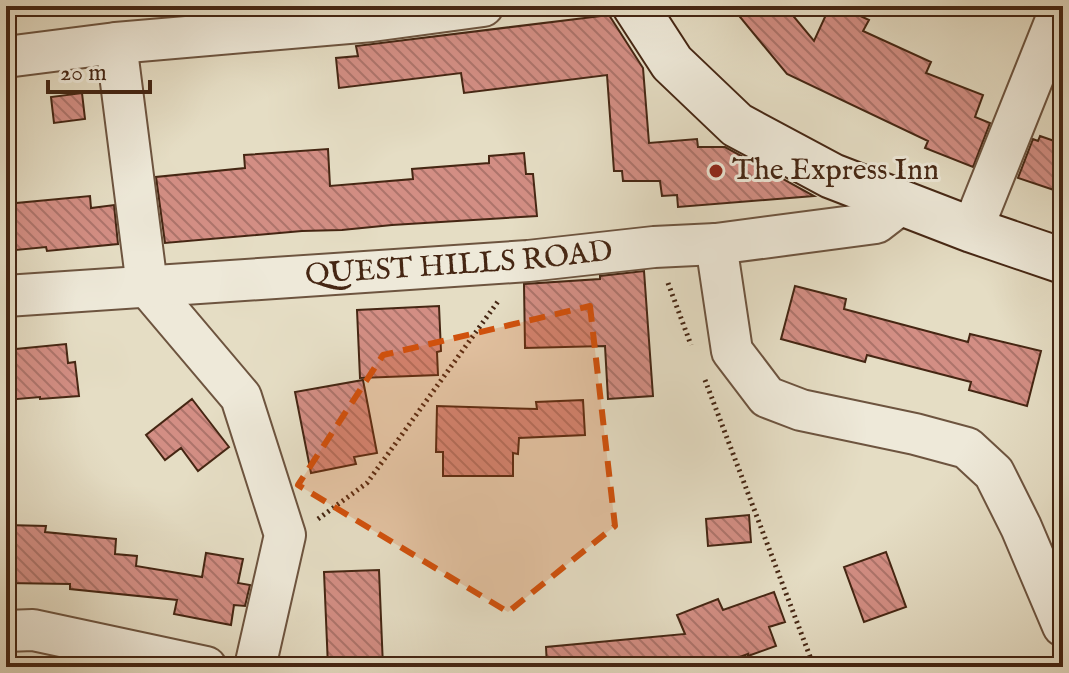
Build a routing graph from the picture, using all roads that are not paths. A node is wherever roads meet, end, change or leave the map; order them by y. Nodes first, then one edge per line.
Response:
1 (483, 6) edge
2 (635, 6) edge
3 (1054, 25) dead end
4 (116, 43) junction
5 (6, 57) edge
6 (902, 203) junction
7 (972, 230) junction
8 (716, 244) junction
9 (1063, 261) edge
10 (147, 286) junction
11 (6, 296) edge
12 (1063, 626) edge
13 (6, 631) edge
14 (206, 667) edge
15 (255, 667) edge

1 - 4 street
2 - 6 street
3 - 7 street
4 - 5 street
4 - 10 street
6 - 7 street
6 - 8 street, QUEST HILLS ROAD
7 - 9 street
8 - 10 street, QUEST HILLS ROAD
8 - 12 street
10 - 11 street, QUEST HILLS ROAD
10 - 15 street
13 - 14 street

